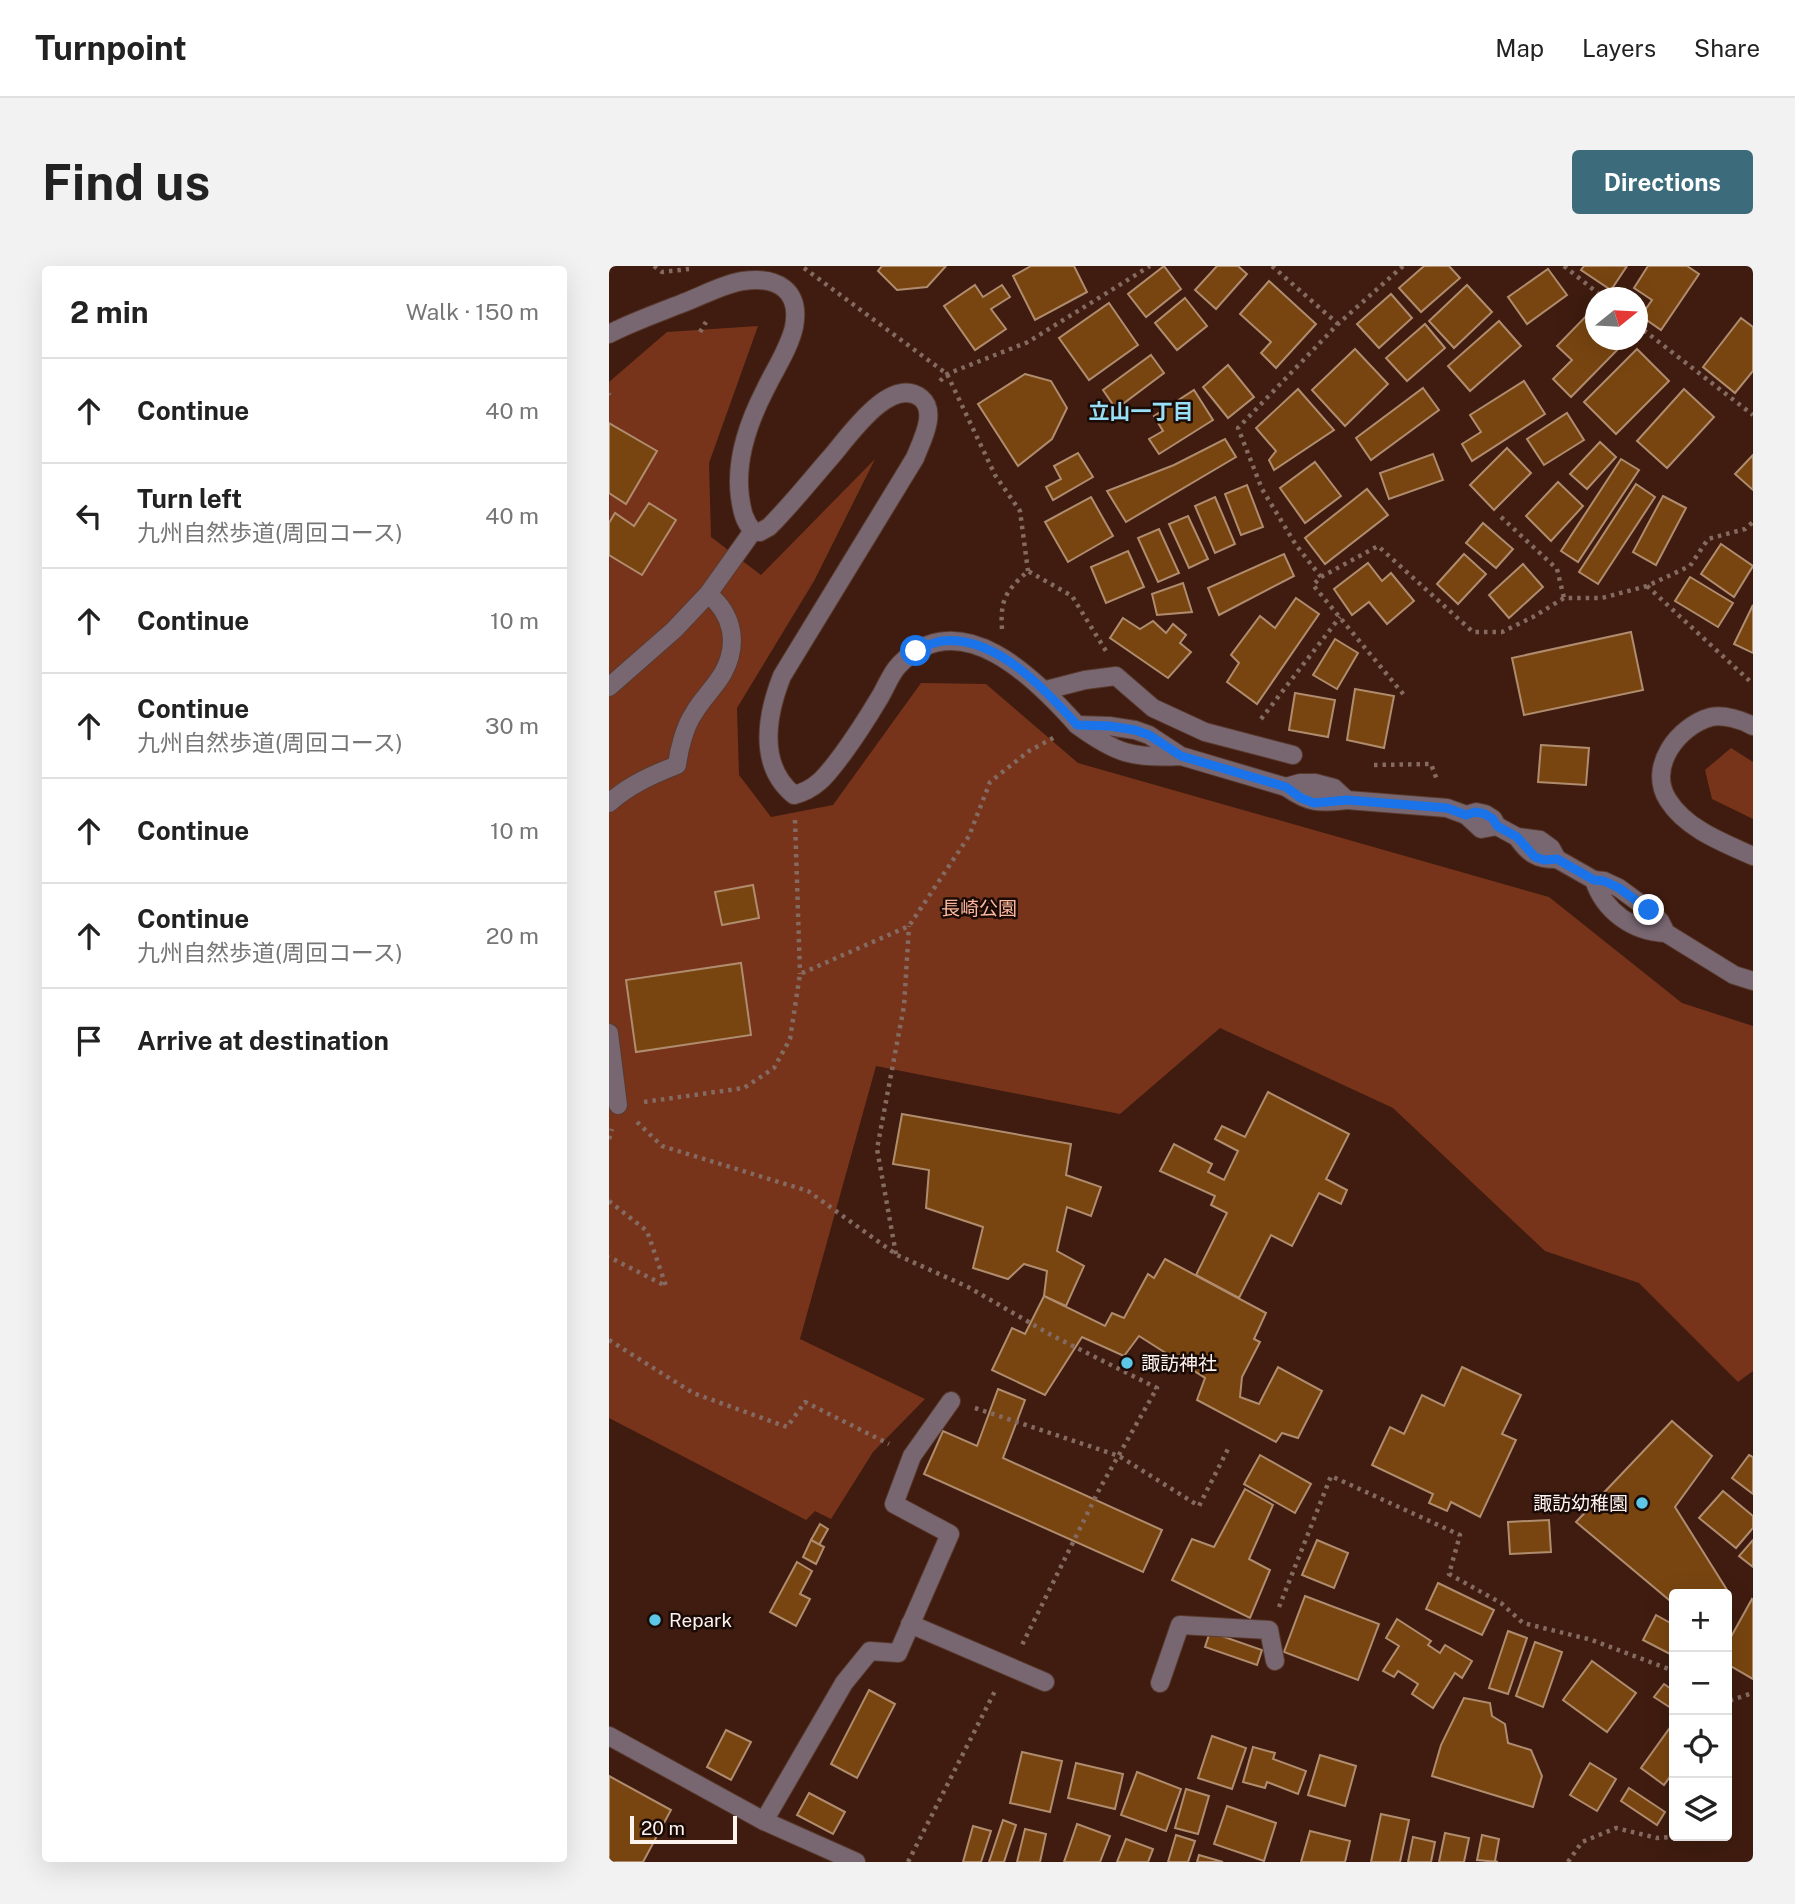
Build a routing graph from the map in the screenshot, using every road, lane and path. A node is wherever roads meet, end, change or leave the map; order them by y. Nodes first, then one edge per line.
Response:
1 (654, 266) edge
2 (1150, 266) edge
3 (1272, 266) edge
4 (1403, 266) edge
5 (1564, 266) edge
6 (693, 269) dead end
7 (1590, 287) edge
8 (1338, 324) junction
9 (609, 334) edge
10 (1648, 334) edge
11 (947, 374) dead end
12 (1753, 415) edge
13 (1500, 517) dead end
14 (1753, 522) edge
15 (753, 531) junction
16 (1321, 577) junction
17 (1647, 586) junction
18 (708, 594) junction
19 (1564, 598) junction
20 (1340, 617) junction
21 (1004, 658) junction
22 (1116, 676) junction
23 (1753, 684) edge
24 (609, 687) edge
25 (1046, 690) junction
26 (1404, 695) dead end
27 (1077, 725) junction
28 (1753, 726) edge
29 (1243, 742) junction
30 (1293, 755) dead end
31 (1181, 756) junction
32 (1374, 765) dead end
33 (794, 794) junction
34 (609, 803) edge
35 (1447, 808) junction
36 (1753, 856) edge
37 (909, 926) junction
38 (800, 974) junction
39 (1753, 981) edge
40 (609, 1033) edge
41 (618, 1105) junction
42 (609, 1139) edge
43 (609, 1201) edge
44 (897, 1255) junction
45 (609, 1257) edge
46 (609, 1340) edge
47 (951, 1401) joint
48 (1229, 1447) dead end
49 (1119, 1455) junction
50 (912, 1456) junction
51 (910, 1623) junction
52 (1269, 1630) junction
53 (1024, 1641) dead end
54 (1275, 1661) dead end
55 (1669, 1669) edge
56 (1045, 1682) dead end
57 (1160, 1683) dead end
58 (1753, 1693) edge
59 (1732, 1698) edge
60 (978, 1728) dead end
61 (609, 1736) edge
62 (764, 1821) junction
63 (1669, 1837) edge
64 (856, 1862) edge
65 (908, 1862) edge
66 (1568, 1862) edge

1 - 6 path
2 - 11 path
3 - 8 path
4 - 8 path
5 - 7 path
8 - 16 path
9 - 15 street
10 - 12 path
13 - 19 path
14 - 17 path
15 - 18 street
15 - 33 street
16 - 19 path
16 - 20 path
17 - 19 path
17 - 23 path
18 - 24 street
18 - 34 street
20 - 26 path
20 - 29 path
21 - 22 path
21 - 25 street
21 - 33 street
22 - 25 street
22 - 29 street
25 - 27 street
27 - 31 street
27 - 31 street
27 - 37 path
28 - 36 street
29 - 30 street
31 - 35 street
32 - 35 path
33 - 38 path
35 - 39 street
37 - 38 path
37 - 44 path
38 - 41 path
40 - 41 street
41 - 42 path
41 - 44 path
43 - 45 path
44 - 49 path
46 - 50 path
47 - 49 path
47 - 50 street
48 - 49 path
49 - 53 path
50 - 51 street
51 - 56 street
51 - 62 street
52 - 54 street
52 - 55 path
52 - 57 street
58 - 59 path
60 - 65 path
61 - 62 street
62 - 64 street
63 - 66 path

